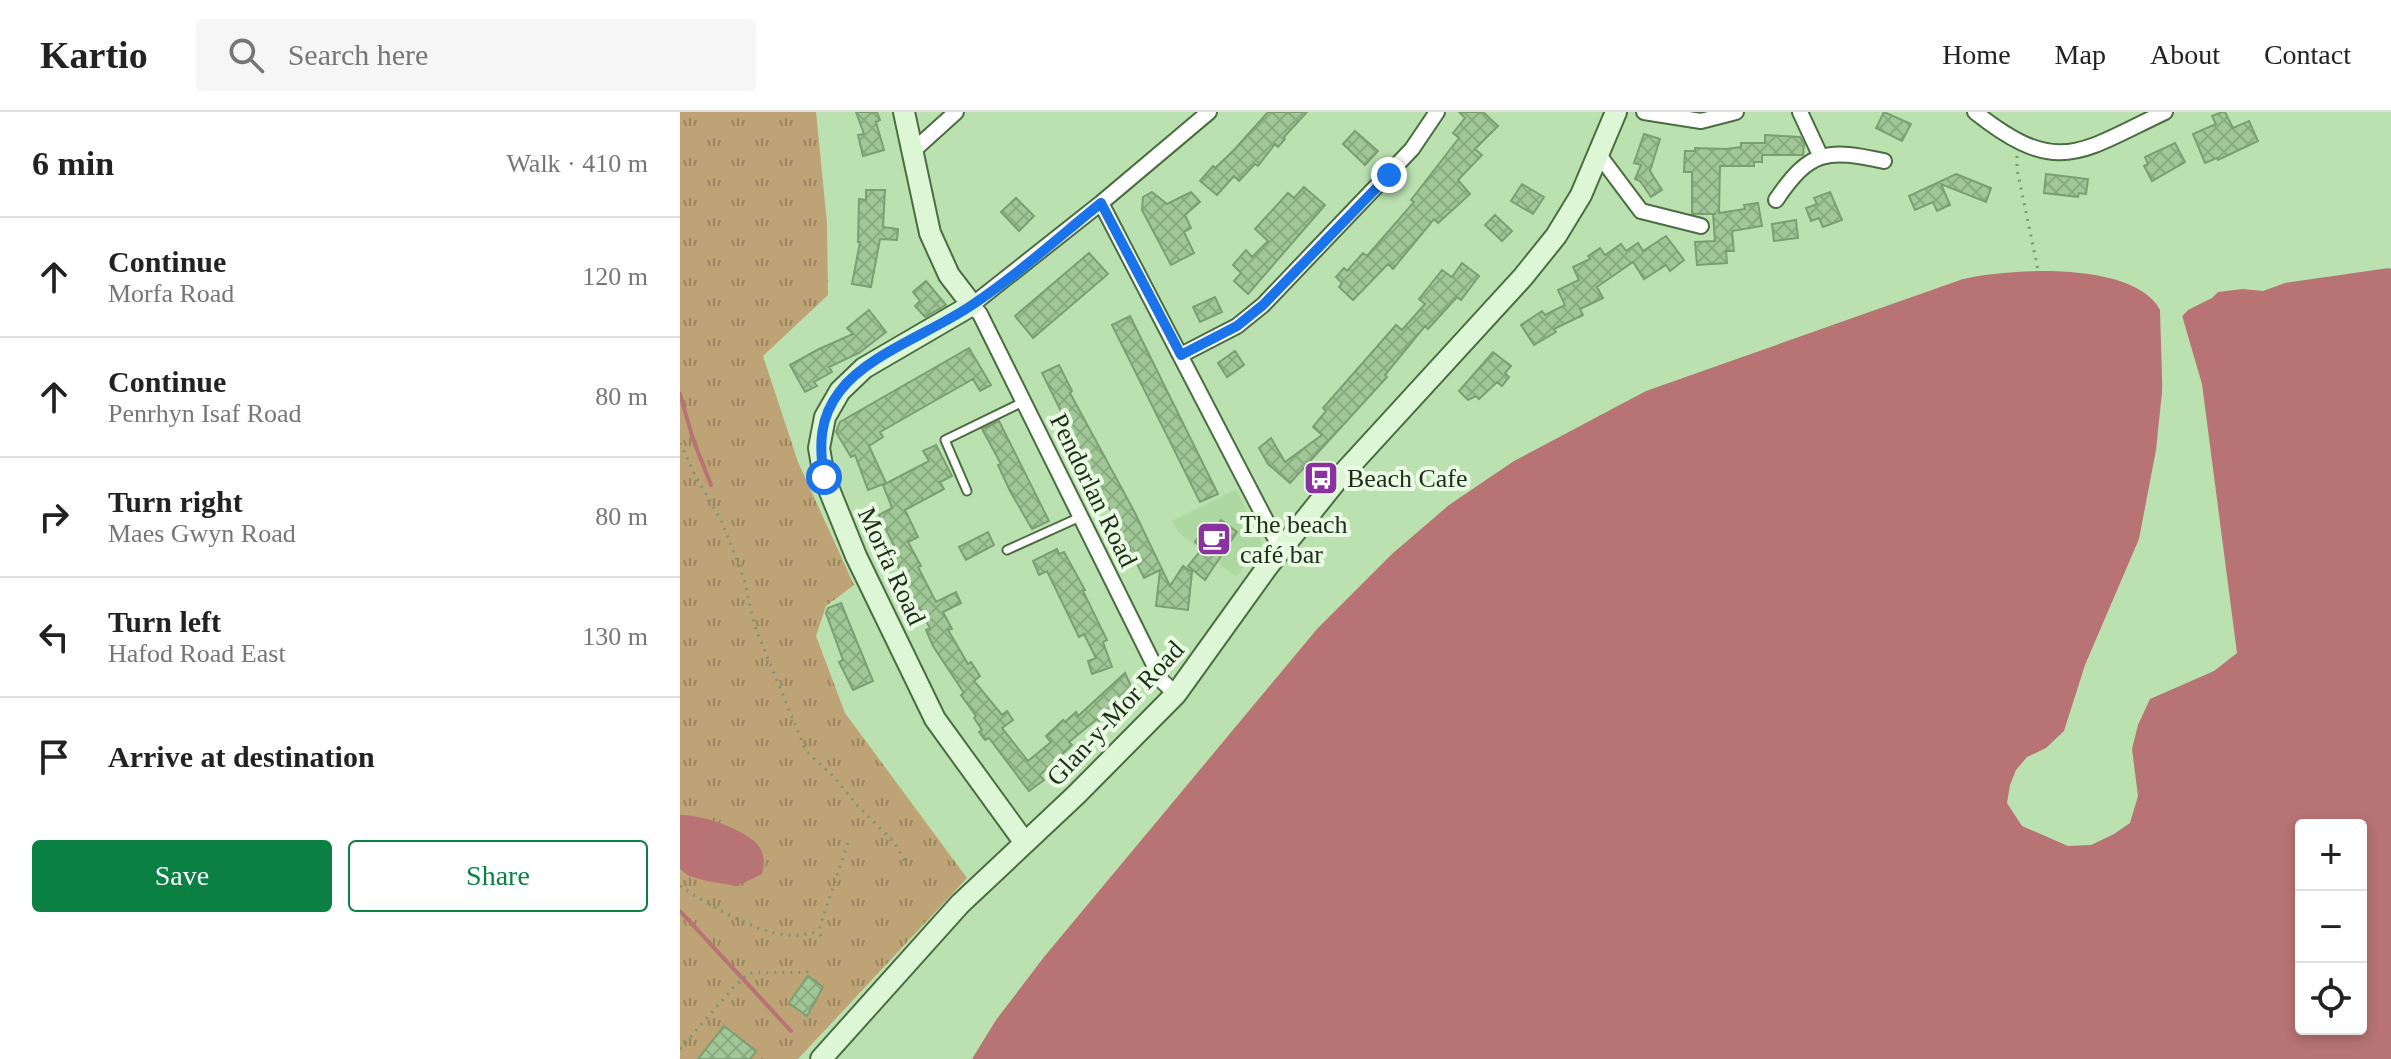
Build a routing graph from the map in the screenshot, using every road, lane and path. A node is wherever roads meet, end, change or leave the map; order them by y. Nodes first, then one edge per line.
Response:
1 (904, 112) edge
2 (956, 112) edge
3 (1209, 112) edge
4 (1437, 112) edge
5 (1616, 112) edge
6 (1644, 112) edge
7 (1736, 112) edge
8 (1800, 112) edge
9 (1975, 112) edge
10 (2162, 113) edge
11 (2017, 141) junction
12 (914, 150) junction
13 (1599, 155) junction
14 (1820, 155) junction
15 (1884, 161) dead end
16 (1776, 200) dead end
17 (1101, 203) junction
18 (1701, 226) dead end
19 (2038, 270) dead end
20 (972, 305) junction
21 (1181, 355) junction
22 (1023, 402) junction
23 (680, 443) edge
24 (967, 491) dead end
25 (1080, 517) junction
26 (1284, 546) junction
27 (1007, 550) dead end
28 (1188, 646) dead end
29 (1169, 688) junction
30 (849, 840) dead end
31 (1025, 843) junction
32 (907, 866) dead end
33 (680, 886) edge
34 (809, 972) dead end
35 (680, 1049) edge
36 (821, 1059) edge

1 - 12 street
2 - 12 street
3 - 17 street
4 - 21 street
5 - 13 street, Glan-y-Mor Road
6 - 7 street
8 - 14 street
9 - 11 street
10 - 11 street
11 - 19 path
12 - 20 street
13 - 18 street
13 - 26 street, Glan-y-Mor Road
14 - 15 street
14 - 16 street
17 - 20 street
17 - 21 street
20 - 22 street, Pendorlan Road
20 - 31 street, Morfa Road
21 - 26 street
22 - 24 lane
22 - 25 street, Pendorlan Road
23 - 32 path
25 - 27 lane
25 - 29 street, Pendorlan Road
26 - 29 street, Glan-y-Mor Road
28 - 29 path
29 - 31 street, Glan-y-Mor Road
30 - 33 path
31 - 36 street, Glan-y-Mor Road
34 - 35 path

